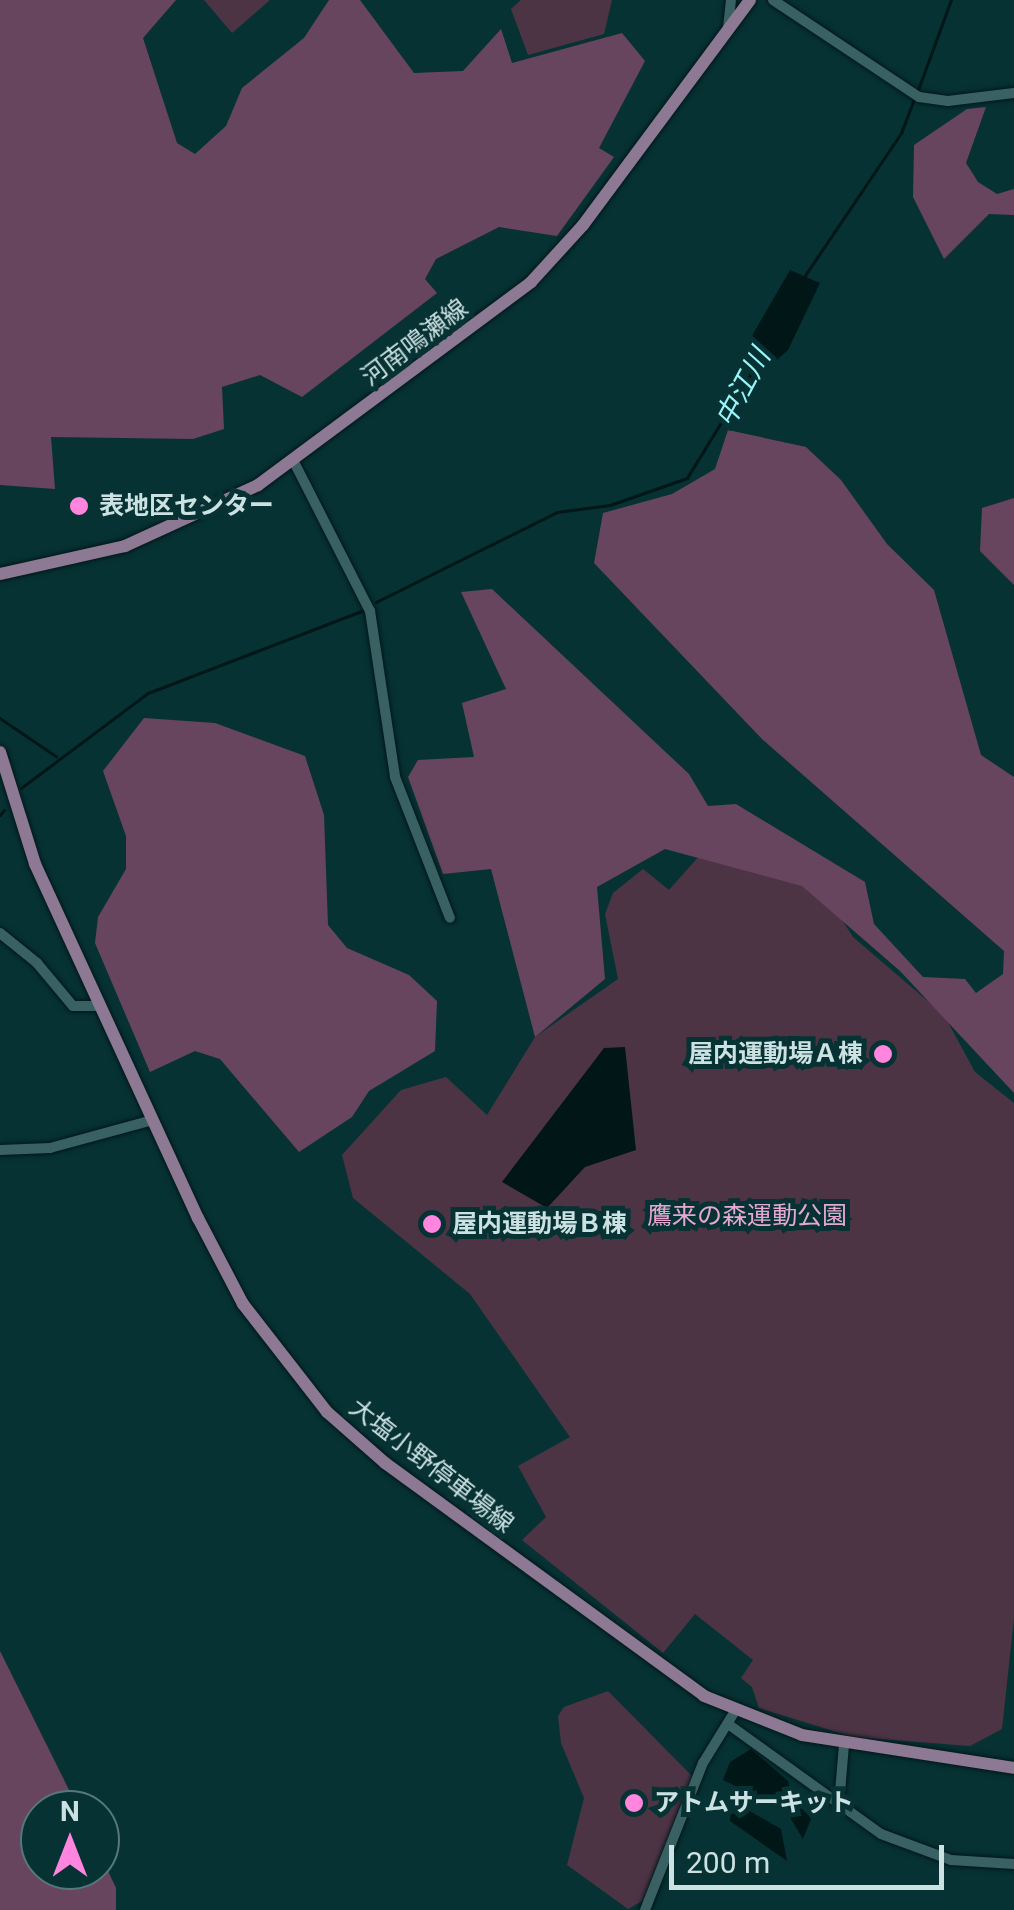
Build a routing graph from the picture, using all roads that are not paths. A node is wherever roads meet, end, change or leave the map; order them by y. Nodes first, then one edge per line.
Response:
1 (731, 0) edge
2 (750, 0) edge
3 (773, 0) edge
4 (728, 29) junction
5 (1014, 93) edge
6 (294, 462) junction
7 (0, 574) edge
8 (0, 757) edge
9 (450, 918) dead end
10 (0, 933) edge
11 (100, 1006) junction
12 (153, 1120) junction
13 (0, 1150) edge
14 (732, 1718) junction
15 (844, 1745) junction
16 (1014, 1768) edge
17 (839, 1804) junction
18 (1014, 1864) edge
19 (645, 1910) edge

1 - 4 street
2 - 4 main road, 河南鳴瀬線
3 - 5 street
4 - 6 main road, 河南鳴瀬線
6 - 7 main road, 河南鳴瀬線
6 - 9 street
8 - 11 main road, 大塩小野停車場線
10 - 11 street
11 - 12 main road, 大塩小野停車場線
12 - 13 street
12 - 14 main road, 大塩小野停車場線
14 - 15 main road, 大塩小野停車場線
14 - 17 street
14 - 19 street
15 - 16 main road, 大塩小野停車場線
15 - 17 street
17 - 18 street

